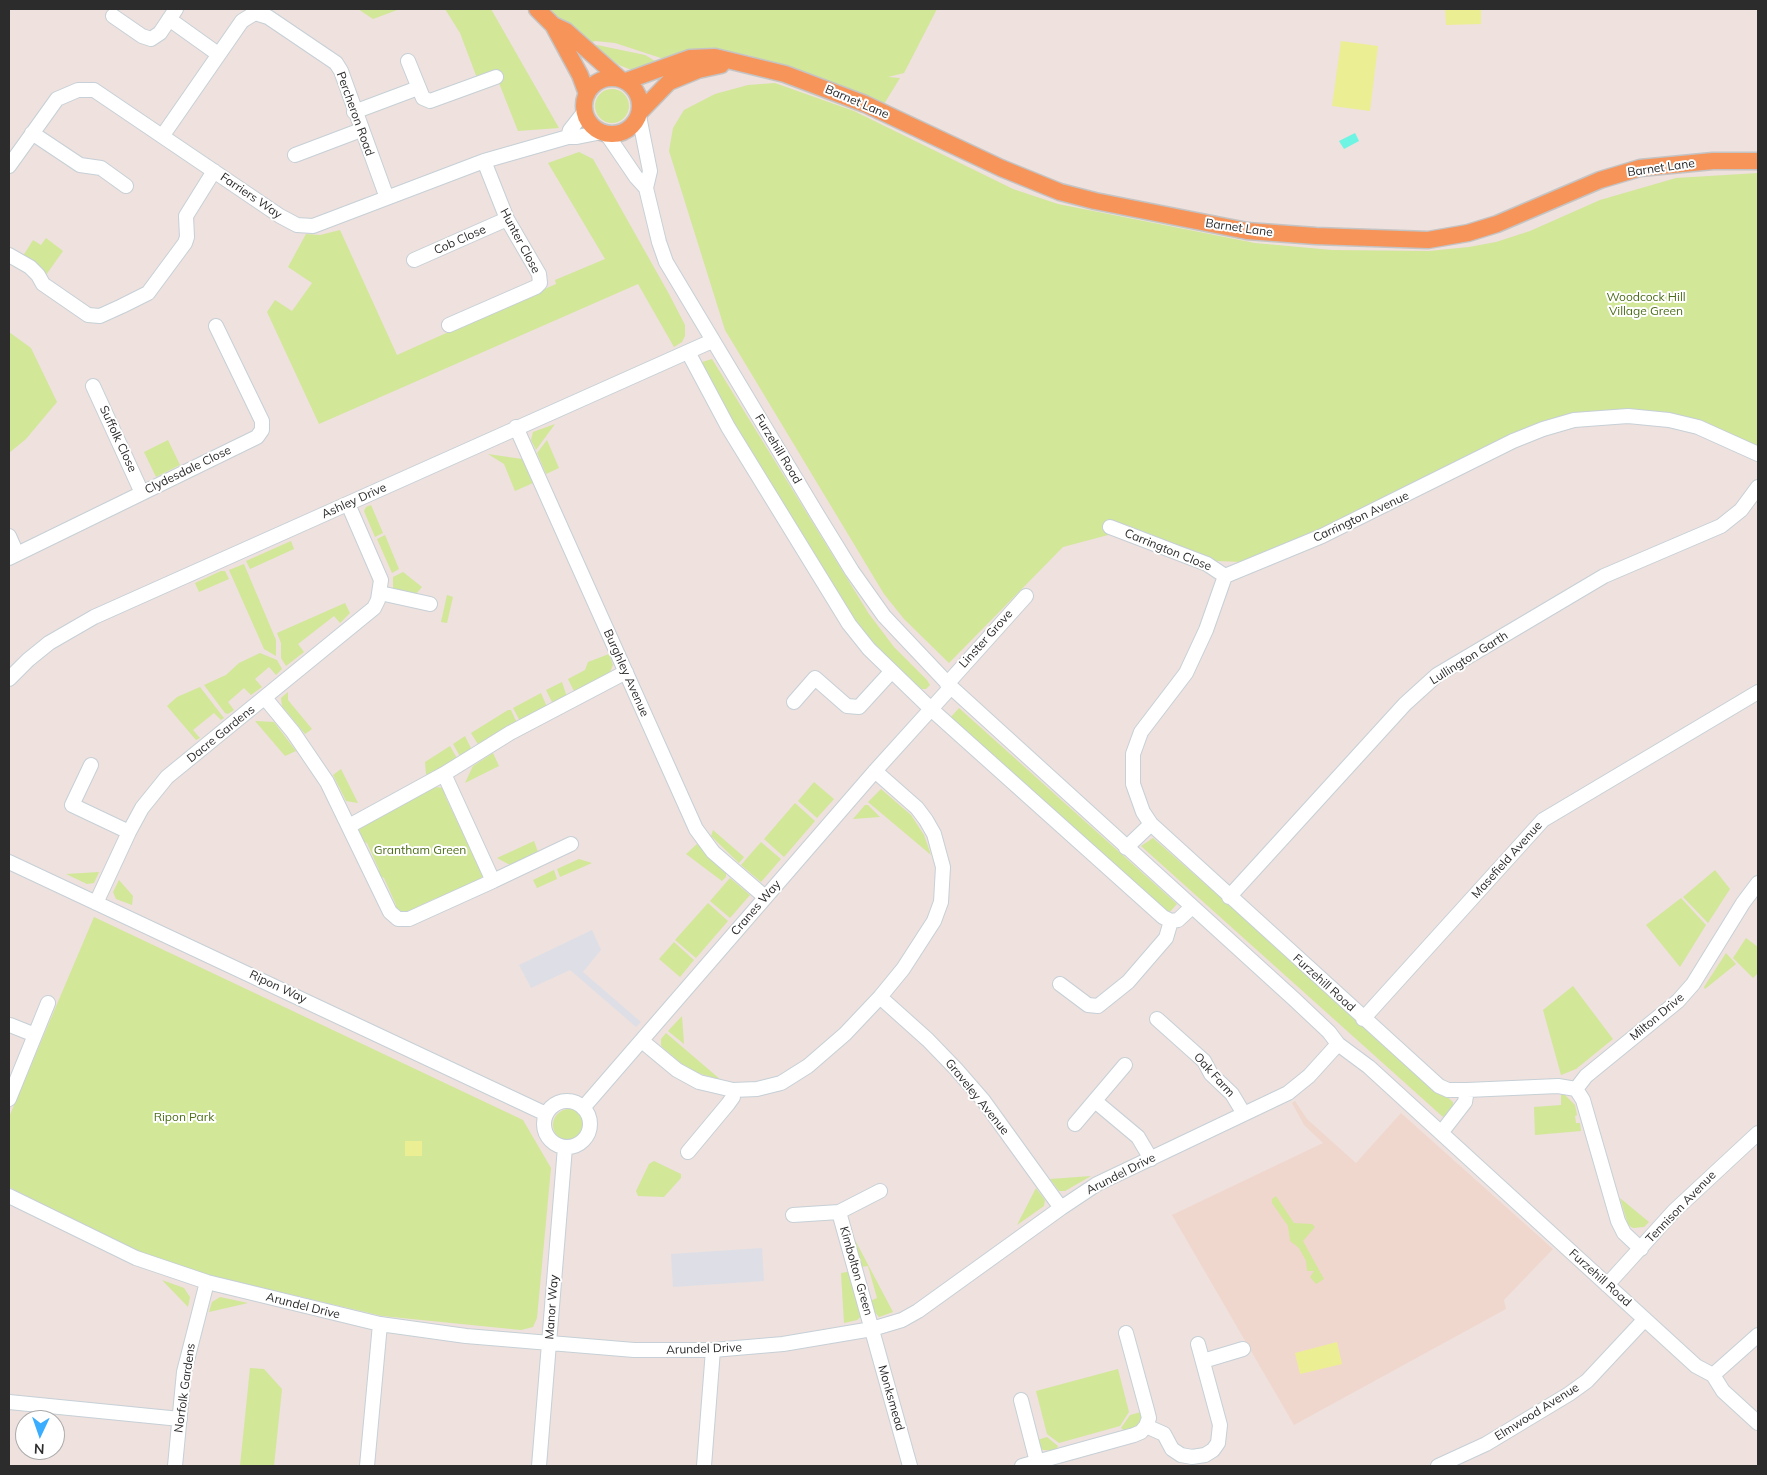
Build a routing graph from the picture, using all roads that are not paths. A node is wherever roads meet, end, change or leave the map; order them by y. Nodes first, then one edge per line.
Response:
1 (537, 9) edge
2 (255, 11) edge
3 (173, 14) edge
4 (113, 16) dead end
5 (553, 25) junction
6 (218, 54) junction
7 (408, 61) dead end
8 (736, 63) junction
9 (496, 76) dead end
10 (623, 80) junction
11 (418, 88) junction
12 (587, 94) junction
13 (585, 111) junction
14 (354, 112) junction
15 (639, 114) junction
16 (361, 130) junction
17 (604, 132) junction
18 (32, 133) junction
19 (163, 135) junction
20 (568, 137) junction
21 (295, 155) dead end
22 (484, 161) junction
23 (1758, 161) edge
24 (9, 166) edge
25 (214, 171) junction
26 (126, 186) dead end
27 (646, 188) junction
28 (387, 198) junction
29 (507, 219) junction
30 (9, 255) edge
31 (414, 260) dead end
32 (448, 325) dead end
33 (216, 326) dead end
34 (712, 341) junction
35 (688, 352) junction
36 (93, 386) dead end
37 (516, 427) junction
38 (1758, 454) edge
39 (1758, 486) edge
40 (142, 493) junction
41 (348, 504) junction
42 (1110, 527) dead end
43 (9, 536) edge
44 (13, 556) edge
45 (1225, 576) junction
46 (380, 593) junction
47 (1026, 596) dead end
48 (430, 604) dead end
49 (626, 672) junction
50 (891, 672) junction
51 (9, 679) edge
52 (949, 685) junction
53 (1758, 692) edge
54 (265, 698) junction
55 (794, 702) dead end
56 (932, 709) junction
57 (92, 766) dead end
58 (875, 770) junction
59 (444, 774) junction
60 (1151, 824) junction
61 (349, 826) junction
62 (129, 832) junction
63 (571, 844) dead end
64 (1126, 848) junction
65 (9, 862) edge
66 (493, 881) junction
67 (1758, 883) edge
68 (765, 897) junction
69 (1229, 897) junction
70 (96, 903) junction
71 (1192, 908) junction
72 (1172, 920) junction
73 (1060, 984) dead end
74 (880, 997) junction
75 (48, 1003) dead end
76 (1157, 1019) dead end
77 (1363, 1019) junction
78 (10, 1025) dead end
79 (35, 1035) junction
80 (642, 1041) junction
81 (1338, 1044) junction
82 (1126, 1065) dead end
83 (1576, 1089) junction
84 (733, 1090) junction
85 (1467, 1090) junction
86 (9, 1099) edge
87 (1095, 1102) junction
88 (583, 1108) junction
89 (546, 1114) junction
90 (1244, 1114) junction
91 (1075, 1124) dead end
92 (1441, 1133) junction
93 (1758, 1133) edge
94 (565, 1147) junction
95 (688, 1152) dead end
96 (1150, 1159) junction
97 (880, 1191) dead end
98 (9, 1196) edge
99 (1061, 1208) junction
100 (839, 1212) junction
101 (793, 1215) dead end
102 (1641, 1249) junction
103 (207, 1282) junction
104 (1607, 1285) junction
105 (1645, 1319) junction
106 (380, 1324) junction
107 (872, 1329) junction
108 (1126, 1333) dead end
109 (1758, 1334) edge
110 (549, 1344) junction
111 (1198, 1344) dead end
112 (1243, 1349) dead end
113 (713, 1350) junction
114 (1203, 1362) junction
115 (1713, 1375) junction
116 (1021, 1400) dead end
117 (9, 1402) edge
118 (180, 1419) junction
119 (1758, 1423) edge
120 (1146, 1426) junction
121 (1037, 1462) junction
122 (175, 1466) edge
123 (366, 1466) edge
124 (539, 1466) edge
125 (704, 1466) edge
126 (910, 1466) edge
127 (1022, 1466) edge
128 (1438, 1466) edge

1 - 5 main road
2 - 6 street, Percheron Road
2 - 14 street, Percheron Road
3 - 4 street
3 - 6 street
5 - 10 main road
5 - 12 main road
6 - 19 street, Percheron Road
7 - 11 street
8 - 10 main road, Barnet Lane
8 - 15 main road, Barnet Lane
8 - 23 main road, Barnet Lane
9 - 11 street
10 - 12 main road, Barnet Lane
10 - 15 main road
11 - 14 street
12 - 13 main road
13 - 17 main road
13 - 20 street
14 - 16 street, Percheron Road
15 - 17 main road, Barnet Lane
15 - 27 street, Furzehill Road
16 - 21 street
16 - 28 street, Percheron Road
17 - 20 street, Farriers Way
17 - 27 street, Furzehill Road
18 - 19 street, Farriers Way
18 - 24 street, Farriers Way
18 - 26 street
19 - 25 street, Farriers Way
20 - 22 street, Farriers Way
22 - 28 street, Farriers Way
22 - 29 street, Hunter Close
25 - 28 street, Farriers Way
25 - 30 street
27 - 34 street, Furzehill Road
29 - 31 street, Cob Close
29 - 32 street, Hunter Close
33 - 40 street, Clydesdale Close
34 - 35 street, Ashley Drive
34 - 52 street, Furzehill Road
35 - 37 street, Ashley Drive
35 - 50 street
36 - 40 street, Suffolk Close
37 - 41 street, Ashley Drive
37 - 49 street, Burghley Avenue
38 - 45 street, Carrington Avenue
39 - 69 street, Lullington Garth
40 - 44 street, Clydesdale Close
41 - 46 street
41 - 51 street, Ashley Drive
42 - 45 street, Carrington Close
43 - 44 street
45 - 60 street
46 - 48 street
46 - 54 street, Dacre Gardens
47 - 52 street, Linster Grove
49 - 59 street
49 - 68 street, Burghley Avenue
50 - 55 street
50 - 56 street
52 - 56 street
52 - 64 street, Furzehill Road
53 - 77 street, Masefield Avenue
54 - 61 street
54 - 62 street, Dacre Gardens
56 - 58 street, Cranes Way
56 - 72 street
57 - 62 street
58 - 68 street, Cranes Way
58 - 74 street
59 - 61 street
59 - 66 street
60 - 64 street
60 - 69 street, Furzehill Road
61 - 66 street
62 - 70 street, Dacre Gardens
63 - 66 street
64 - 71 street, Furzehill Road
65 - 70 street, Ripon Way
67 - 83 street, Milton Drive
68 - 80 street, Cranes Way
69 - 77 street, Furzehill Road
70 - 89 street, Ripon Way
71 - 72 street
71 - 81 street, Furzehill Road
72 - 73 street
74 - 84 street
74 - 99 street, Graveley Avenue
75 - 79 street
76 - 90 street, Oak Farm
77 - 85 street, Furzehill Road
78 - 79 street
79 - 86 street
80 - 84 street
80 - 88 street, Cranes Way
81 - 90 street, Arundel Drive
81 - 92 street, Furzehill Road
82 - 87 street
83 - 85 street
83 - 102 street
84 - 95 street
85 - 92 street
87 - 91 street
87 - 96 street
88 - 89 street
88 - 94 street
89 - 94 street
90 - 96 street, Arundel Drive
92 - 104 street, Furzehill Road
93 - 102 street, Tennison Avenue
94 - 110 street, Manor Way
96 - 99 street, Arundel Drive
97 - 100 street, Kimbolton Green
98 - 103 street, Arundel Drive
99 - 107 street, Arundel Drive
100 - 101 street, Kimbolton Green
100 - 107 street, Kimbolton Green
102 - 104 street, Tennison Avenue
103 - 106 street, Arundel Drive
103 - 118 street, Norfolk Gardens
104 - 105 street, Furzehill Road
105 - 115 street, Furzehill Road
105 - 128 street, Elmwood Avenue
106 - 110 street, Arundel Drive
106 - 123 street
107 - 113 street, Arundel Drive
107 - 126 street, Monksmead
108 - 120 street
109 - 115 street
110 - 113 street, Arundel Drive
110 - 124 street, Manor Way
111 - 114 street
112 - 114 street
113 - 125 street
114 - 120 street
115 - 119 street, Furzehill Road
116 - 121 street
117 - 118 street
118 - 122 street, Norfolk Gardens
120 - 121 street
121 - 127 street

